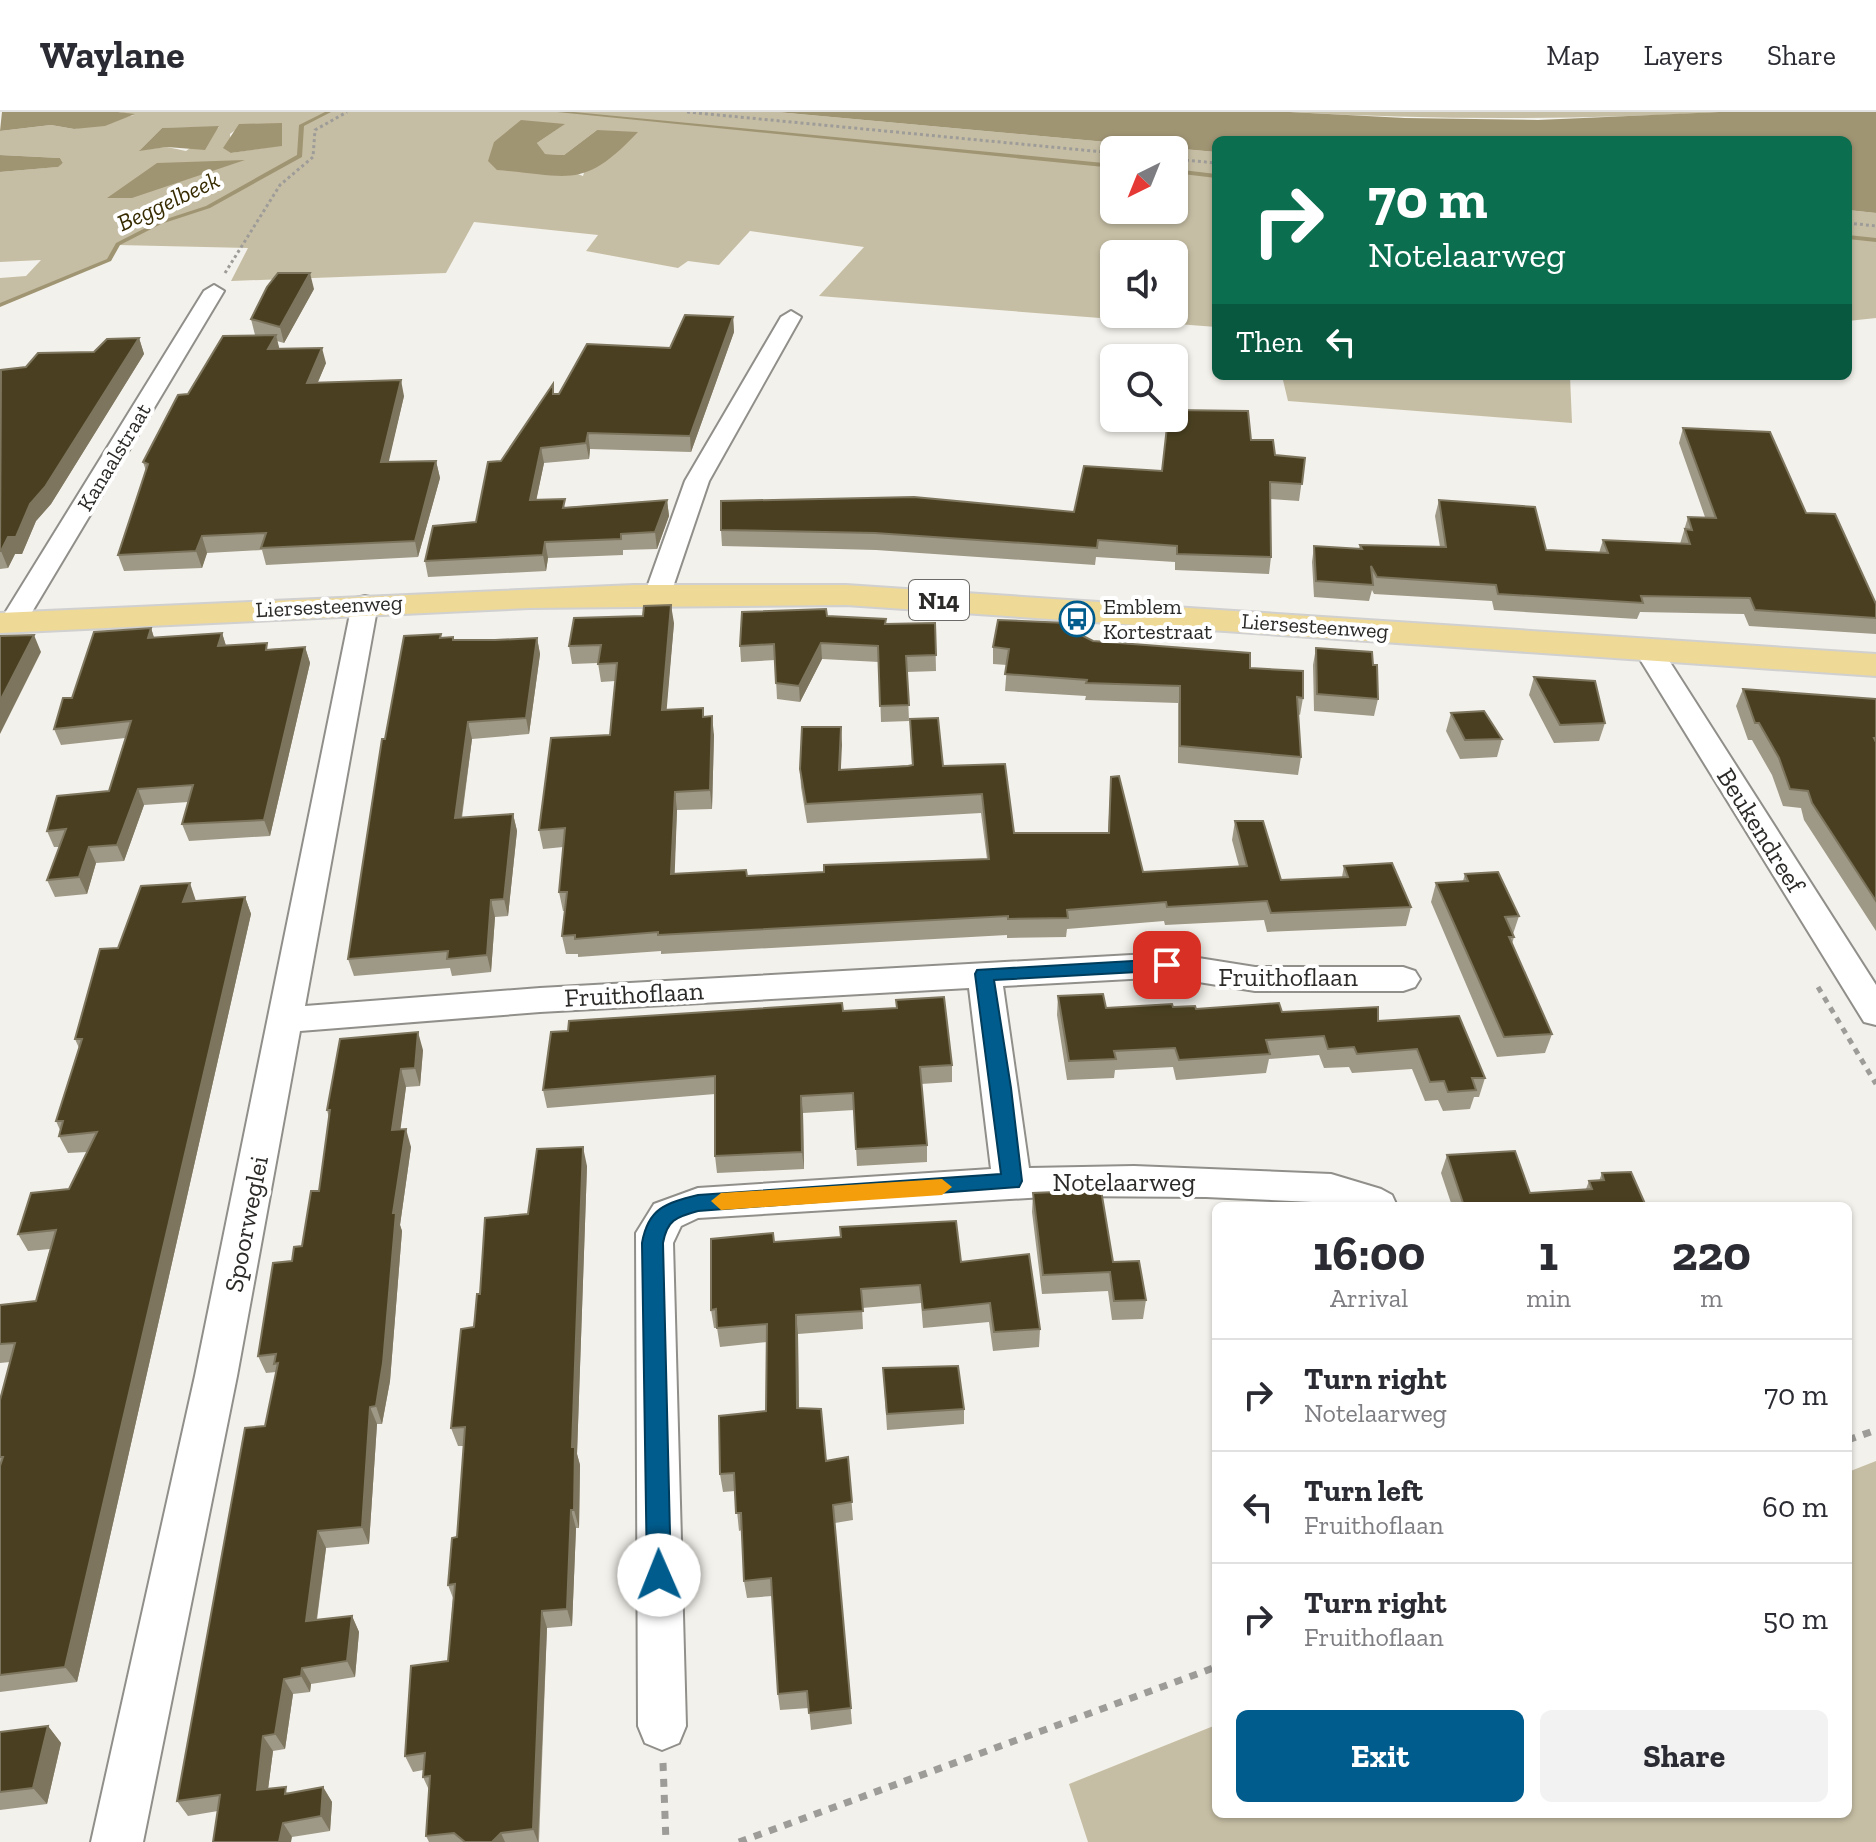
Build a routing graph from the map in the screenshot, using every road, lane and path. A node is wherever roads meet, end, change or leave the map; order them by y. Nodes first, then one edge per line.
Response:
1 (347, 112) edge
2 (687, 112) edge
3 (1100, 152) edge
4 (1188, 160) edge
5 (1212, 163) edge
6 (1852, 223) edge
7 (1876, 226) edge
8 (214, 291) joint
9 (791, 317) dead end
10 (658, 593) junction
11 (365, 604) junction
12 (7, 623) edge
13 (1647, 648) junction
14 (1876, 665) edge
15 (984, 974) junction
16 (1403, 979) dead end
17 (1876, 1013) edge
18 (286, 1020) junction
19 (1011, 1181) junction
20 (1371, 1202) edge
21 (1876, 1430) edge
22 (1852, 1439) edge
23 (1212, 1669) edge
24 (662, 1726) joint
25 (761, 1838) edge
26 (117, 1842) edge
27 (666, 1842) edge
28 (739, 1842) edge

1 - 8 path
2 - 3 path
4 - 5 path
6 - 7 path
8 - 12 street, Kanaalstraat
9 - 10 street
10 - 11 main road, Liersesteenweg / N14
10 - 13 main road, Liersesteenweg / N14
11 - 12 main road, Liersesteenweg / N14
11 - 18 street, Spoorweglei
13 - 14 main road, Liersesteenweg / N14
13 - 17 street, Beukendreef
15 - 16 street, Fruithoflaan
15 - 18 street, Fruithoflaan
15 - 19 street
18 - 26 street, Spoorweglei
19 - 20 street, Notelaarweg
19 - 24 street, Notelaarweg
21 - 22 path
23 - 25 path
24 - 27 path
25 - 28 path

